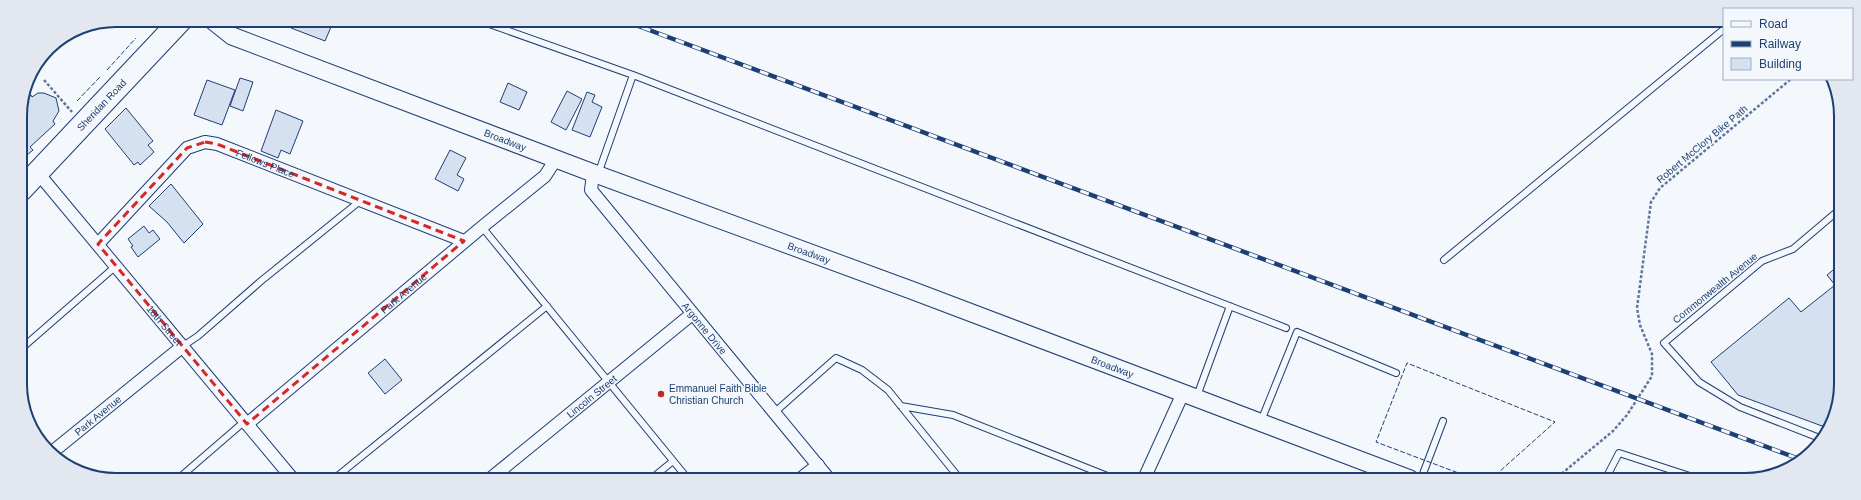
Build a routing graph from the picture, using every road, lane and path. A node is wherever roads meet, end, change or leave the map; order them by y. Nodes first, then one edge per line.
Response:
1 (174, 27) edge
2 (221, 27) edge
3 (498, 27) edge
4 (1723, 30) edge
5 (632, 75) junction
6 (44, 80) dead end
7 (1790, 80) edge
8 (73, 113) dead end
9 (556, 159) junction
10 (38, 173) junction
11 (596, 174) junction
12 (27, 184) edge
13 (360, 200) junction
14 (1834, 214) edge
15 (482, 227) junction
16 (464, 242) junction
17 (98, 244) junction
18 (1444, 260) dead end
19 (116, 266) junction
20 (547, 306) junction
21 (1230, 306) junction
22 (692, 314) junction
23 (1286, 328) dead end
24 (27, 344) edge
25 (183, 346) junction
26 (1396, 373) dead end
27 (608, 380) junction
28 (1190, 395) junction
29 (901, 406) junction
30 (774, 412) junction
31 (1443, 421) dead end
32 (1261, 422) junction
33 (246, 423) junction
34 (1817, 437) edge
35 (56, 449) edge
36 (673, 461) junction
37 (818, 465) junction
38 (185, 473) edge
39 (288, 473) edge
40 (341, 473) edge
41 (496, 473) edge
42 (658, 473) edge
43 (683, 473) edge
44 (808, 473) edge
45 (824, 473) edge
46 (955, 473) edge
47 (1099, 473) edge
48 (1147, 473) edge
49 (1392, 473) edge
50 (1424, 473) edge
51 (1562, 473) edge
52 (1609, 473) edge
53 (1680, 473) edge

1 - 10 highway, Sheridan Road
2 - 9 street, Broadway
3 - 5 lane
4 - 18 lane
5 - 11 lane
5 - 21 lane
6 - 8 path
7 - 51 path, Robert McClory Bike Path
9 - 11 street, Broadway
9 - 15 street, Park Avenue
10 - 12 highway, Sheridan Road
10 - 17 street, 18th Street
11 - 22 street, Argonne Drive
11 - 28 street, Broadway
13 - 16 street, Fellows Place
13 - 17 street, Fellows Place
13 - 25 lane
14 - 34 lane, Commonwealth Avenue
15 - 16 street, Park Avenue
15 - 20 lane
16 - 33 street, Park Avenue
17 - 19 street, 18th Street
19 - 24 lane
19 - 25 street, 18th Street
20 - 27 lane
20 - 40 lane
21 - 23 lane
21 - 28 lane
22 - 27 street, Lincoln Street
22 - 30 street, Argonne Drive
25 - 33 street, 18th Street
25 - 35 street, Park Avenue
26 - 32 lane
27 - 36 lane
27 - 41 street, Lincoln Street
28 - 32 street, Broadway
28 - 48 street
29 - 30 lane
29 - 46 lane
29 - 47 lane
30 - 37 street, Argonne Drive
31 - 50 lane
32 - 49 street, Broadway
33 - 38 lane
33 - 39 street, 18th Street
36 - 42 lane
36 - 43 lane
37 - 44 street
37 - 45 street, Argonne Drive
52 - 53 lane

